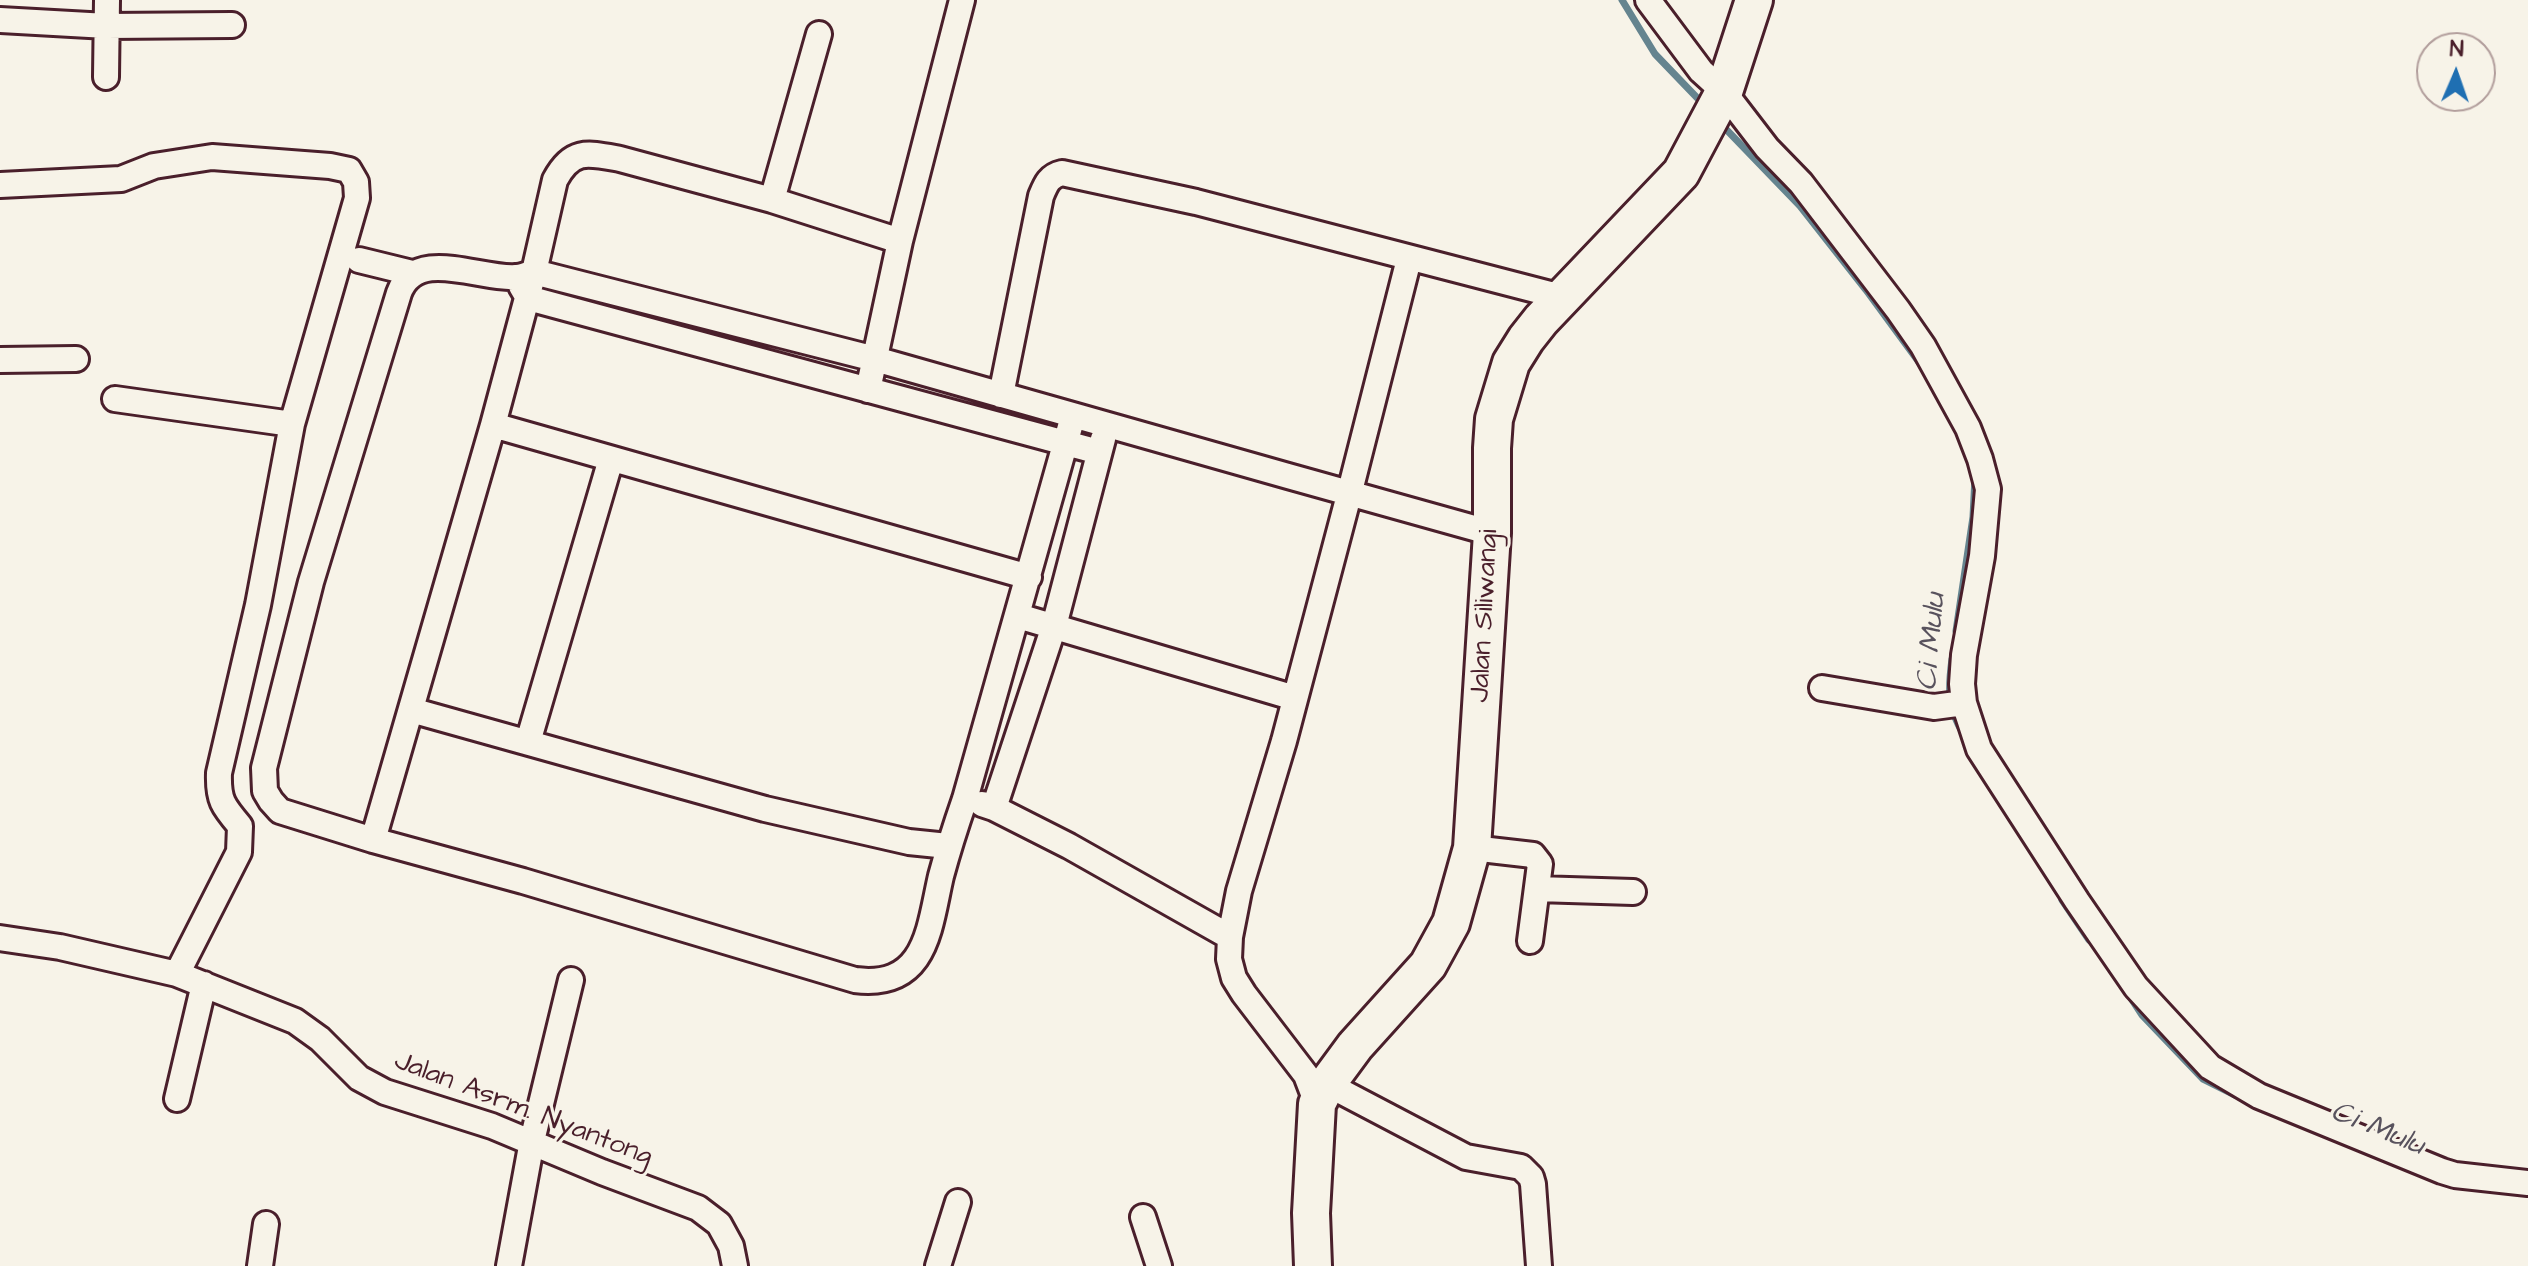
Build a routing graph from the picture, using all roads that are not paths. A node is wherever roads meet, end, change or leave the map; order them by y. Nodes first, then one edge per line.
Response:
1 (107, 0) edge
2 (962, 0) edge
3 (1648, 0) edge
4 (1754, 0) edge
5 (0, 20) edge
6 (232, 25) dead end
7 (107, 26) junction
8 (819, 34) dead end
9 (106, 77) dead end
10 (1723, 92) junction
11 (0, 185) edge
12 (772, 200) junction
13 (900, 241) junction
14 (1409, 259) junction
15 (359, 260) dead end
16 (412, 273) junction
17 (526, 283) junction
18 (1562, 297) junction
19 (732, 323) junction
20 (722, 351) junction
21 (76, 359) dead end
22 (875, 359) junction
23 (0, 360) edge
24 (868, 390) junction
25 (1001, 395) junction
26 (115, 399) dead end
27 (1073, 416) junction
28 (292, 424) junction
29 (493, 425) junction
30 (1107, 425) junction
31 (1065, 444) junction
32 (1099, 452) junction
33 (611, 459) junction
34 (1349, 495) junction
35 (1492, 533) junction
36 (1029, 577) junction
37 (1018, 616) junction
38 (1054, 626) junction
39 (1822, 688) dead end
40 (1295, 698) junction
41 (1963, 703) junction
42 (411, 710) junction
43 (528, 742) junction
44 (965, 799) junction
45 (994, 808) junction
46 (373, 840) junction
47 (948, 846) junction
48 (1472, 848) junction
49 (1537, 889) junction
50 (1633, 892) dead end
51 (1230, 937) junction
52 (0, 938) edge
53 (1530, 941) dead end
54 (177, 974) junction
55 (571, 980) dead end
56 (204, 984) junction
57 (1322, 1094) junction
58 (177, 1099) dead end
59 (532, 1141) junction
60 (2528, 1183) edge
61 (958, 1202) dead end
62 (1143, 1217) dead end
63 (266, 1224) dead end
64 (260, 1266) edge
65 (509, 1266) edge
66 (735, 1266) edge
67 (938, 1266) edge
68 (1159, 1266) edge
69 (1313, 1266) edge
70 (1539, 1266) edge

1 - 7 street
2 - 13 street
3 - 10 street
4 - 10 street, Jalan Siliwangi
5 - 7 street
6 - 7 street
7 - 9 street
8 - 12 street
10 - 18 street, Jalan Siliwangi
10 - 41 street
11 - 28 street
12 - 13 street
12 - 17 street
13 - 22 street
14 - 18 street
14 - 25 street
14 - 34 street
15 - 16 street
16 - 17 street
16 - 46 street
17 - 19 street
17 - 20 street
17 - 29 street
18 - 35 street, Jalan Siliwangi
19 - 20 street
19 - 22 street
20 - 24 street
21 - 23 street
22 - 24 street
22 - 25 street
24 - 31 street
25 - 27 street
26 - 28 street
27 - 30 street
27 - 31 street
28 - 54 street
29 - 33 street
29 - 42 street
30 - 32 street
30 - 34 street
31 - 32 street
31 - 36 street
32 - 38 street
33 - 36 street
33 - 43 street
34 - 35 street
34 - 40 street
35 - 48 street, Jalan Siliwangi
36 - 37 street
37 - 38 street
37 - 44 street
38 - 40 street
38 - 45 street
39 - 41 street
40 - 51 street
41 - 60 street
42 - 43 street
42 - 46 street
43 - 47 street
44 - 45 street
44 - 47 street
45 - 51 street
46 - 47 street
48 - 49 street
48 - 57 street, Jalan Siliwangi
49 - 50 street
49 - 53 street
51 - 57 street
52 - 54 street, Jalan Asrm. Nyantong
54 - 56 street, Jalan Asrm. Nyantong
55 - 59 street
56 - 58 street
56 - 59 street, Jalan Asrm. Nyantong
57 - 69 street
57 - 70 street
59 - 65 street
59 - 66 street, Jalan Asrm. Nyantong
61 - 67 street
62 - 68 street
63 - 64 street

